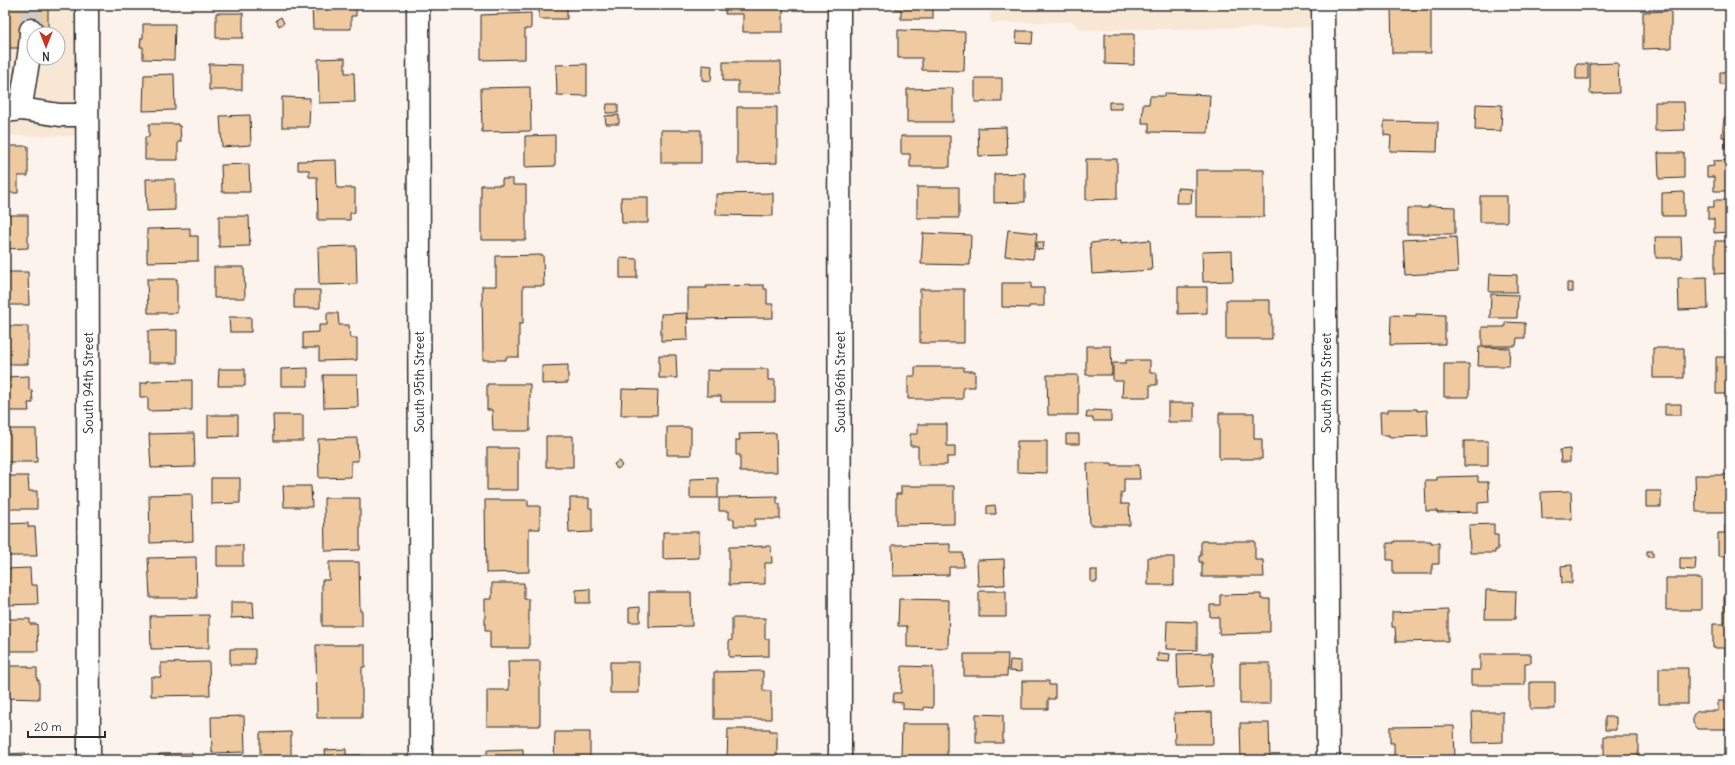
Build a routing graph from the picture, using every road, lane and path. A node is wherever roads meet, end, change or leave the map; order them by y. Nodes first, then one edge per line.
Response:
1 (87, 5) edge
2 (418, 5) edge
3 (839, 5) edge
4 (1323, 5) edge
5 (27, 66) edge
6 (13, 110) edge
7 (87, 115) junction
8 (90, 760) edge
9 (420, 760) edge
10 (840, 760) edge
11 (1328, 760) edge

1 - 7 street, South 94th Street
2 - 9 street, South 95th Street
3 - 10 street, South 96th Street
4 - 11 street, South 97th Street
5 - 6 street
6 - 7 street
7 - 8 street, South 94th Street

